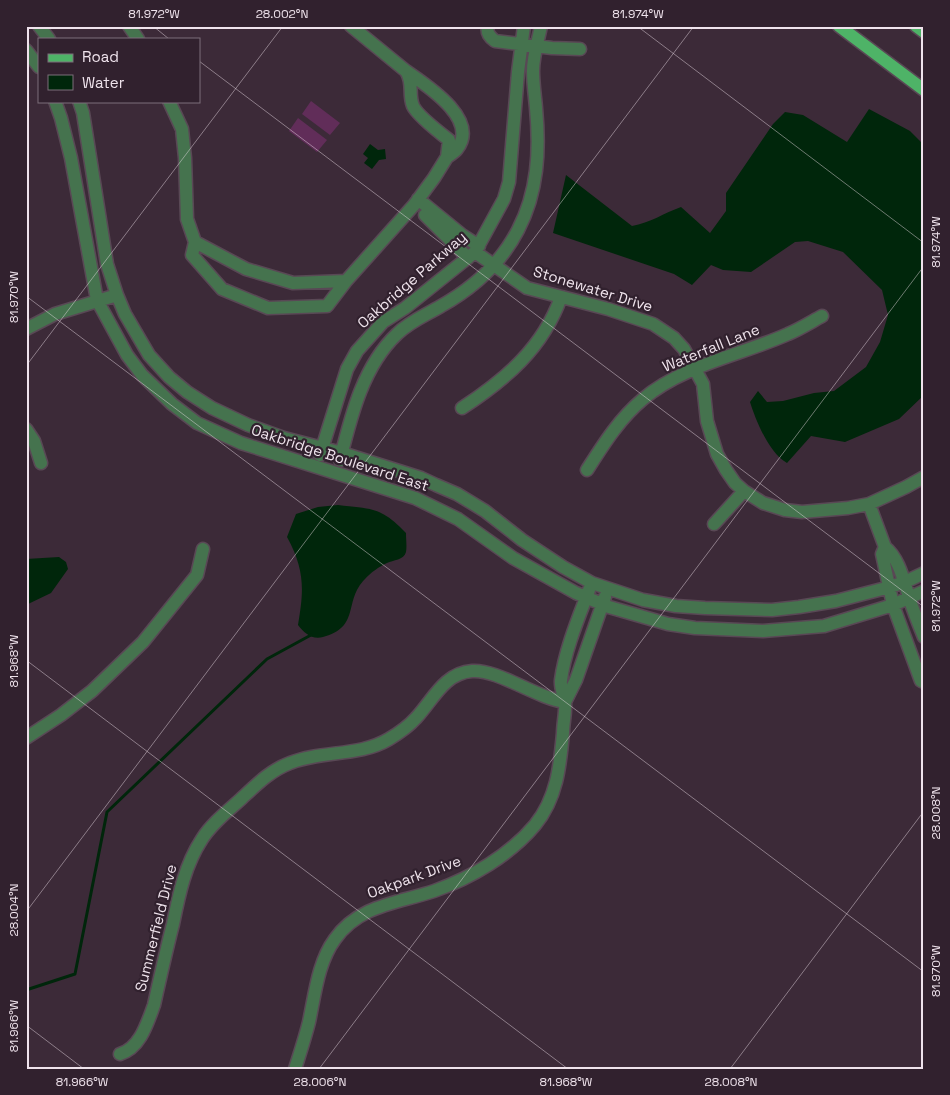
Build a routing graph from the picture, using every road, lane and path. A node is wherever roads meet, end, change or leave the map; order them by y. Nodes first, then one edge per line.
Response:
1 (39, 26) edge
2 (128, 26) edge
3 (351, 26) edge
4 (488, 26) edge
5 (524, 26) edge
6 (542, 26) edge
7 (838, 26) edge
8 (916, 26) edge
9 (924, 32) edge
10 (48, 38) edge
11 (137, 38) edge
12 (520, 44) junction
13 (537, 45) junction
14 (580, 49) dead end
15 (26, 50) edge
16 (38, 66) edge
17 (406, 71) junction
18 (924, 90) edge
19 (55, 102) edge
20 (79, 102) edge
21 (169, 102) edge
22 (448, 157) junction
23 (416, 202) junction
24 (195, 242) junction
25 (474, 252) junction
26 (494, 264) junction
27 (346, 281) junction
28 (117, 295) junction
29 (561, 297) junction
30 (97, 300) junction
31 (822, 316) dead end
32 (26, 329) edge
33 (696, 370) junction
34 (462, 408) dead end
35 (26, 429) edge
36 (322, 448) junction
37 (342, 454) junction
38 (41, 463) dead end
39 (317, 465) junction
40 (587, 470) dead end
41 (337, 472) junction
42 (924, 476) edge
43 (744, 491) junction
44 (868, 504) junction
45 (714, 524) dead end
46 (885, 547) junction
47 (203, 549) dead end
48 (924, 573) edge
49 (905, 582) junction
50 (592, 583) junction
51 (890, 587) junction
52 (608, 589) junction
53 (924, 592) edge
54 (586, 598) junction
55 (909, 599) junction
56 (602, 605) junction
57 (893, 605) junction
58 (924, 637) edge
59 (907, 644) junction
60 (567, 653) junction
61 (584, 656) junction
62 (924, 682) edge
63 (565, 702) junction
64 (26, 738) edge
65 (120, 1054) dead end
66 (295, 1069) edge

1 - 10 street
2 - 11 street
3 - 17 street
4 - 12 street
5 - 12 street, Oakbridge Parkway
6 - 13 street, Oakbridge Parkway
7 - 18 main road
8 - 9 main road
12 - 13 street
12 - 25 street, Oakbridge Parkway
13 - 14 street
13 - 26 street, Oakbridge Parkway
15 - 16 street
17 - 22 street
17 - 22 street
19 - 30 street, Oakbridge Boulevard East
20 - 28 street, Oakbridge Boulevard East
21 - 24 street
22 - 23 street
23 - 25 street, Stonewater Drive
23 - 27 street
24 - 27 street
24 - 27 street
25 - 26 street, Stonewater Drive
25 - 36 street, Oakbridge Parkway
26 - 29 street, Stonewater Drive
26 - 37 street, Oakbridge Parkway
28 - 30 street
28 - 36 street, Oakbridge Boulevard East
29 - 33 street, Stonewater Drive
29 - 34 street
30 - 32 street
30 - 39 street, Oakbridge Boulevard East
31 - 33 street, Waterfall Lane
33 - 40 street, Waterfall Lane
33 - 43 street, Stonewater Drive
35 - 38 street
36 - 37 street, Oakbridge Boulevard East
36 - 39 street, Oakbridge Parkway
37 - 41 street, Oakbridge Parkway
37 - 50 street, Oakbridge Boulevard East
39 - 41 street, Oakbridge Boulevard East
41 - 54 street, Oakbridge Boulevard East
42 - 44 street, Stonewater Drive
43 - 44 street, Stonewater Drive
43 - 45 street
44 - 46 street
46 - 49 street
46 - 51 street
47 - 64 street
48 - 49 street, Oakbridge Boulevard East
49 - 51 street, Oakbridge Boulevard East
49 - 55 street
50 - 52 street, Oakbridge Boulevard East
50 - 54 street, Oakpark Drive
51 - 52 street, Oakbridge Boulevard East
51 - 57 street
52 - 56 street, Oakpark Drive
53 - 55 street, Oakbridge Boulevard East
54 - 56 street, Oakbridge Boulevard East
54 - 60 street, Oakpark Drive
55 - 57 street, Oakbridge Boulevard East
55 - 58 street
56 - 57 street, Oakbridge Boulevard East
56 - 61 street, Oakpark Drive
57 - 59 street
58 - 59 street
59 - 62 street
60 - 61 street
60 - 63 street, Oakpark Drive
61 - 63 street, Oakpark Drive
63 - 65 street, Summerfield Drive
63 - 66 street, Oakpark Drive

